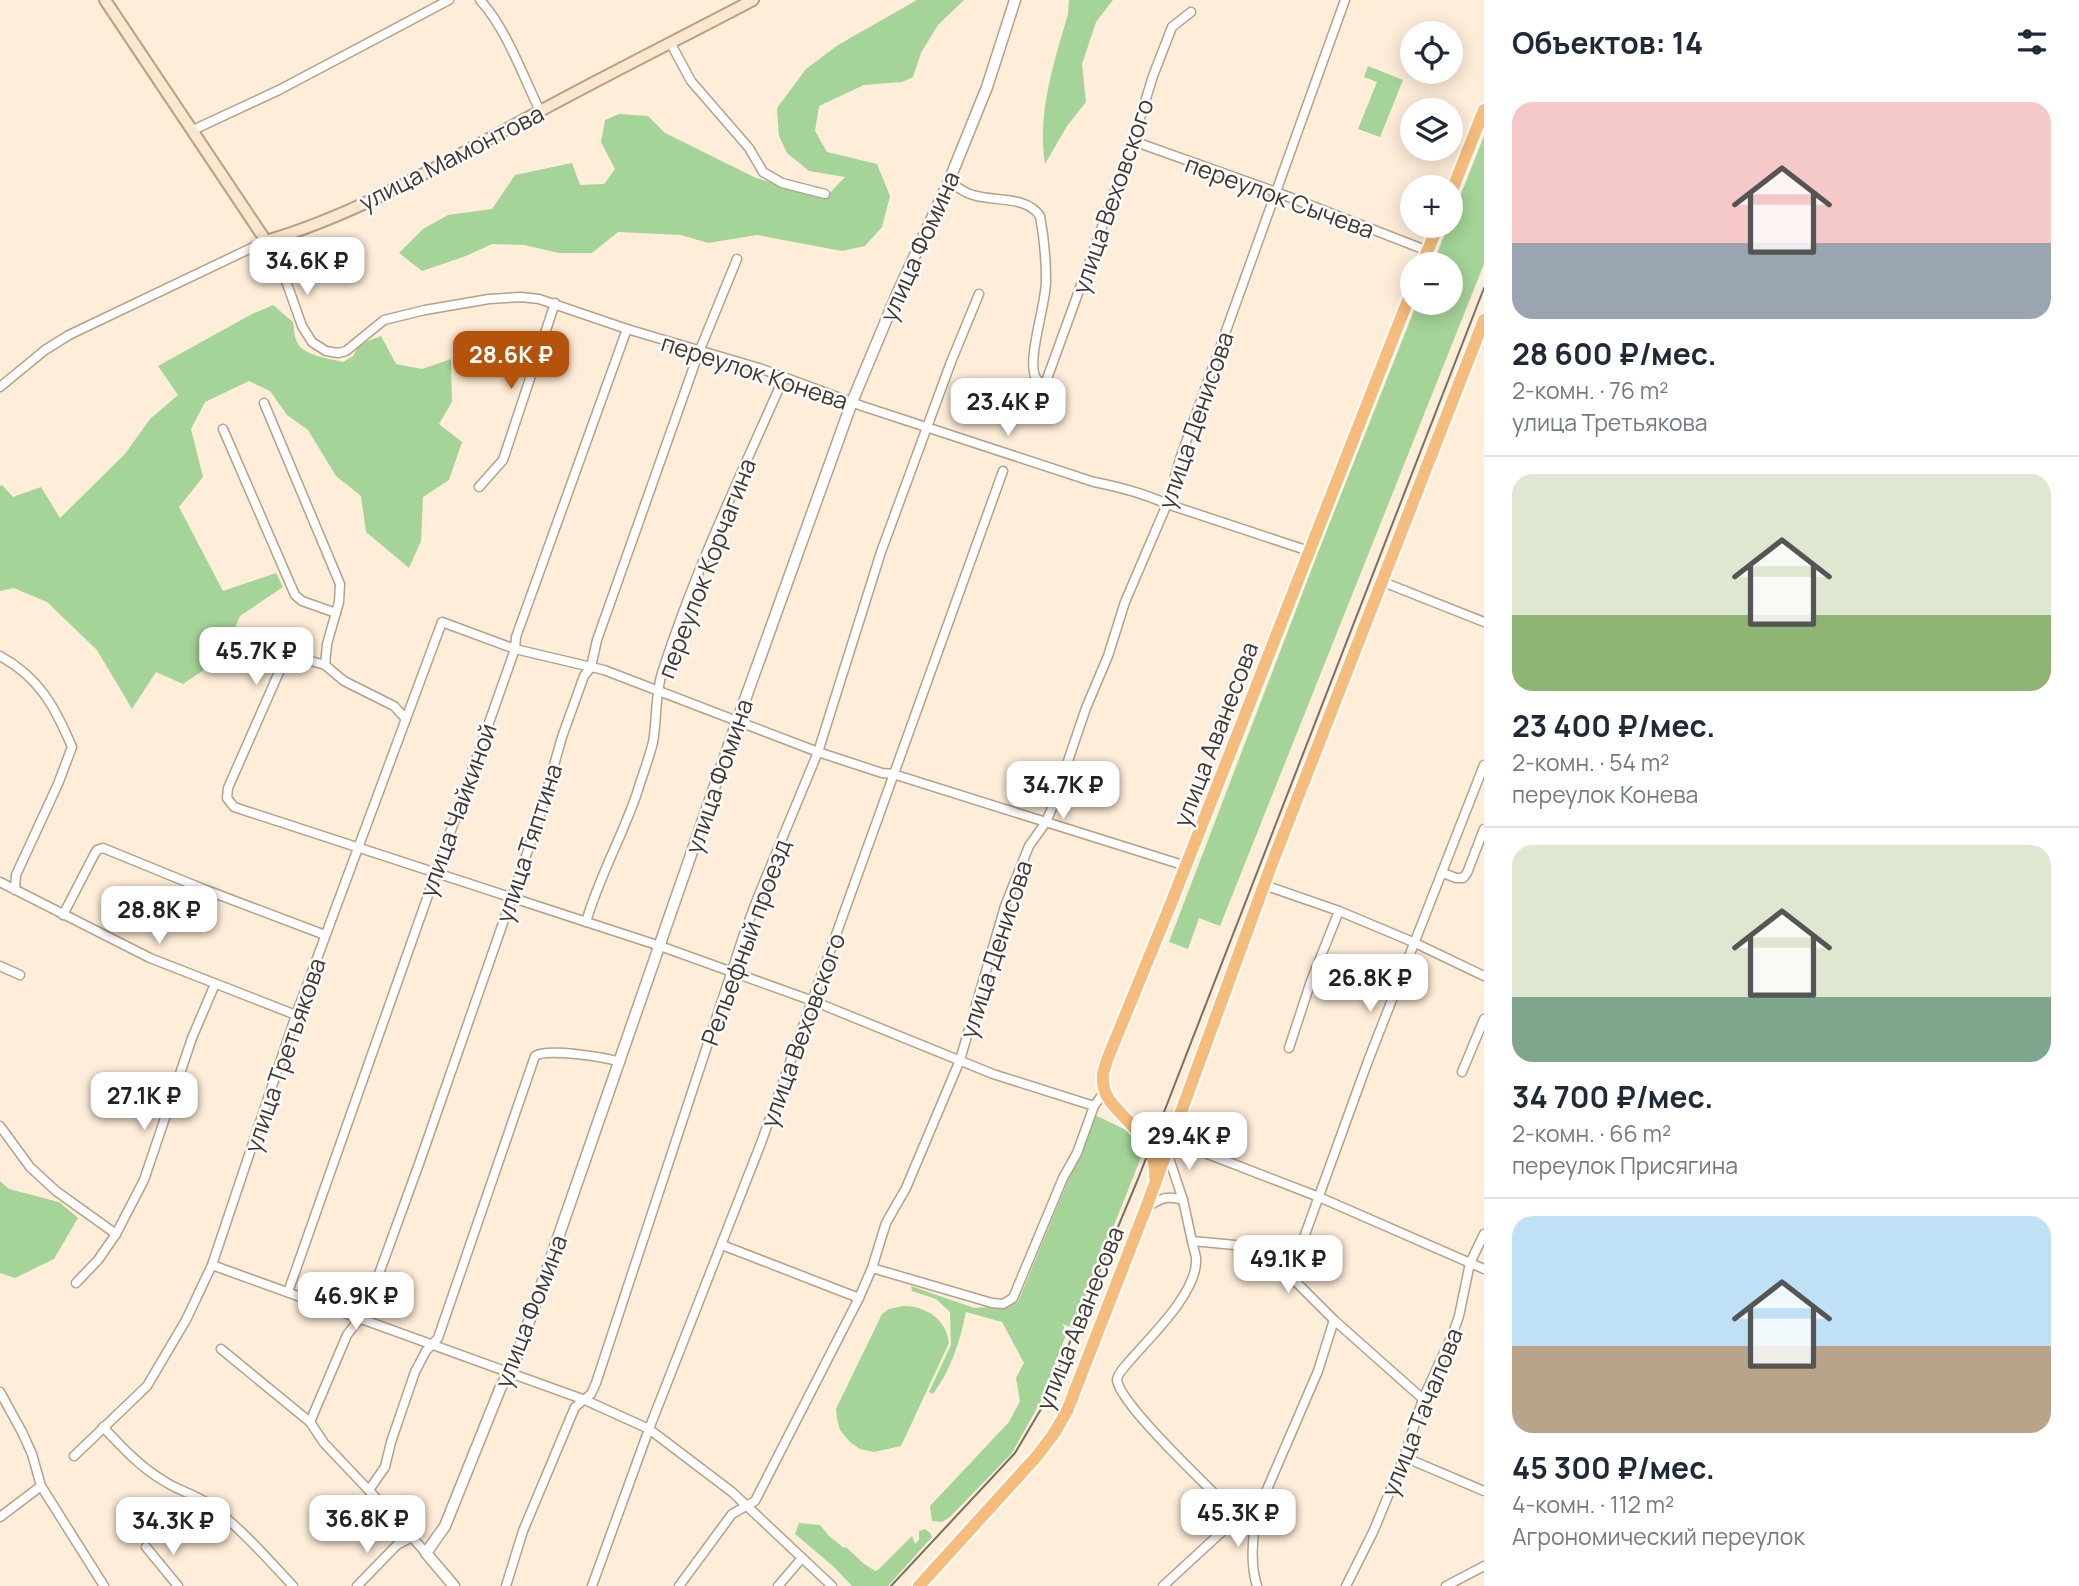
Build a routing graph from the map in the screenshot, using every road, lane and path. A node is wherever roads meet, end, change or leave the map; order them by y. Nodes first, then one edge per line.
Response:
1 (105, 0) edge
2 (449, 0) edge
3 (480, 0) edge
4 (753, 0) edge
5 (1015, 0) edge
6 (1345, 0) edge
7 (1191, 12) dead end
8 (671, 44) junction
9 (1484, 110) edge
10 (540, 111) junction
11 (193, 130) junction
12 (1133, 141) junction
13 (1458, 175) edge
14 (949, 181) junction
15 (1276, 192) junction
16 (825, 194) dead end
17 (1433, 238) edge
18 (266, 241) junction
19 (1427, 251) joint
20 (737, 259) dead end
21 (979, 293) dead end
22 (555, 303) junction
23 (1402, 315) edge
24 (1484, 320) edge
25 (627, 329) junction
26 (699, 352) junction
27 (784, 377) junction
28 (0, 387) edge
29 (852, 402) junction
30 (264, 403) dead end
31 (927, 427) junction
32 (223, 429) dead end
33 (1003, 471) dead end
34 (479, 487) dead end
35 (1167, 504) junction
36 (1309, 551) junction
37 (1383, 582) junction
38 (336, 613) junction
39 (1484, 622) edge
40 (515, 649) junction
41 (2, 657) edge
42 (325, 665) junction
43 (591, 667) junction
44 (659, 692) junction
45 (406, 719) junction
46 (737, 722) junction
47 (818, 752) junction
48 (1484, 765) edge
49 (893, 774) junction
50 (1046, 822) junction
51 (1484, 829) edge
52 (359, 848) junction
53 (1186, 866) junction
54 (436, 871) junction
55 (1443, 873) junction
56 (0, 882) edge
57 (1264, 885) junction
58 (15, 890) junction
59 (512, 897) junction
60 (1339, 911) junction
61 (63, 915) junction
62 (586, 922) junction
63 (326, 935) junction
64 (1413, 942) junction
65 (660, 946) junction
66 (0, 966) edge
67 (731, 970) junction
68 (20, 975) dead end
69 (1484, 976) edge
70 (215, 984) junction
71 (813, 1001) junction
72 (296, 1015) junction
73 (1484, 1019) edge
74 (1289, 1048) dead end
75 (960, 1060) junction
76 (620, 1062) junction
77 (1462, 1072) dead end
78 (1105, 1091) junction
79 (1094, 1106) junction
80 (1126, 1119) junction
81 (0, 1126) edge
82 (1172, 1137) junction
83 (1167, 1152) junction
84 (1154, 1185) junction
85 (1319, 1197) junction
86 (1183, 1200) junction
87 (1146, 1208) junction
88 (116, 1234) junction
89 (1484, 1234) edge
90 (1192, 1241) junction
91 (722, 1245) junction
92 (1470, 1264) junction
93 (212, 1265) junction
94 (872, 1268) junction
95 (1484, 1269) edge
96 (1290, 1276) junction
97 (76, 1283) dead end
98 (288, 1292) junction
99 (859, 1297) junction
100 (360, 1318) junction
101 (1334, 1320) junction
102 (432, 1345) junction
103 (221, 1349) dead end
104 (509, 1372) junction
105 (0, 1392) edge
106 (1423, 1399) junction
107 (585, 1400) junction
108 (310, 1422) junction
109 (103, 1427) junction
110 (649, 1429) junction
111 (74, 1456) dead end
112 (1404, 1457) junction
113 (41, 1486) junction
114 (369, 1490) junction
115 (1484, 1491) edge
116 (746, 1505) junction
117 (1256, 1508) junction
118 (1233, 1512) junction
119 (0, 1517) edge
120 (410, 1538) junction
121 (146, 1547) dead end
122 (426, 1553) junction
123 (803, 1558) junction
124 (1484, 1566) edge
125 (104, 1586) edge
126 (178, 1586) edge
127 (293, 1586) edge
128 (357, 1586) edge
129 (454, 1586) edge
130 (506, 1586) edge
131 (592, 1586) edge
132 (679, 1586) edge
133 (778, 1586) edge
134 (832, 1586) edge
135 (919, 1586) edge
136 (1163, 1586) edge
137 (1256, 1586) edge
138 (1346, 1586) edge
139 (1446, 1586) edge

1 - 11 main road
2 - 11 street
3 - 10 street
4 - 8 main road, улица Мамонтова
5 - 14 street, улица Фомина
6 - 15 street, улица Денисова
7 - 12 street, улица Веховского
8 - 10 main road, улица Мамонтова
8 - 16 street
9 - 13 highway
10 - 18 main road, улица Мамонтова
11 - 18 main road
12 - 14 street, улица Веховского
12 - 15 street, переулок Сычева
14 - 29 street, улица Фомина
15 - 19 street, переулок Сычева
15 - 35 street, улица Денисова
17 - 19 highway
18 - 22 street, переулок Конева
18 - 28 street, улица Мамонтова
20 - 26 street, улица Тяптина
21 - 31 street, Рельефный проезд
22 - 25 street, переулок Конева
22 - 34 street
23 - 36 highway, улица Аванесова
24 - 37 highway, улица Аванесова
25 - 26 street, переулок Конева
25 - 40 street, улица Чайкиной
26 - 27 street, переулок Конева
26 - 43 street, улица Тяптина
27 - 29 street, переулок Конева
27 - 44 street, переулок Корчагина
29 - 31 street, переулок Конева
29 - 46 street, улица Фомина
30 - 38 street
31 - 35 street, переулок Конева
31 - 47 street, Рельефный проезд
32 - 38 street
33 - 49 street, улица Веховского
35 - 36 street, переулок Конева
35 - 50 street, улица Денисова
36 - 53 highway, улица Аванесова
37 - 39 street
37 - 57 highway, улица Аванесова
38 - 42 street
40 - 43 street
40 - 45 street, улица Третьякова
40 - 54 street, улица Чайкиной
41 - 58 street
42 - 45 street
42 - 52 street
43 - 44 street
43 - 59 street, улица Тяптина
44 - 46 street
44 - 62 street, переулок Корчагина
45 - 52 street, улица Третьякова
46 - 47 street
46 - 65 street, улица Фомина
47 - 49 street
47 - 67 street, Рельефный проезд
48 - 55 street
49 - 50 street
49 - 71 street, улица Веховского
50 - 53 street
50 - 75 street, улица Денисова
51 - 55 street
52 - 54 street
52 - 63 street, улица Третьякова
53 - 78 highway, улица Аванесова
54 - 59 street
54 - 98 street, улица Чайкиной
55 - 64 street
56 - 58 street
57 - 60 street
57 - 82 highway, улица Аванесова
58 - 61 street
59 - 62 street
59 - 100 street, улица Тяптина
60 - 64 street
60 - 74 street
61 - 63 street
61 - 70 street
62 - 65 street
63 - 72 street, улица Третьякова
64 - 69 street
64 - 85 street
65 - 67 street
65 - 76 street, улица Фомина
66 - 68 street
67 - 71 street
67 - 107 street, Рельефный проезд
70 - 72 street
70 - 88 street
71 - 75 street
71 - 91 street, улица Веховского
72 - 93 street, улица Третьякова
73 - 77 street
75 - 79 street
75 - 94 street, улица Денисова
76 - 102 street
76 - 104 street, улица Фомина
78 - 79 street
78 - 80 highway, улица Аванесова
79 - 94 street
80 - 82 street
80 - 84 highway, улица Аванесова
81 - 88 street
82 - 83 highway, улица Аванесова
82 - 85 street
83 - 84 highway, улица Аванесова
83 - 86 street
84 - 87 highway, улица Аванесова
85 - 92 street
85 - 96 street
86 - 87 street
86 - 90 street
87 - 135 highway, улица Аванесова
88 - 97 street
89 - 92 street, улица Тачалова
90 - 96 street
90 - 118 street
91 - 99 street
91 - 110 street, улица Веховского
92 - 95 street
92 - 106 street, улица Тачалова
93 - 98 street
93 - 109 street, улица Третьякова
94 - 99 street, улица Денисова
96 - 101 street
98 - 100 street
99 - 116 street, улица Денисова
100 - 102 street
100 - 108 street, улица Тяптина
101 - 106 street
101 - 117 street
102 - 104 street
102 - 114 street
103 - 108 street
104 - 107 street
104 - 122 street, улица Фомина
105 - 113 street
106 - 112 street, улица Тачалова
107 - 110 street
107 - 130 street, Рельефный проезд
108 - 114 street
109 - 111 street, улица Третьякова
109 - 127 street
110 - 116 street
110 - 131 street, улица Веховского
112 - 115 street
112 - 138 street, улица Тачалова
113 - 119 street
113 - 125 street
114 - 120 street
116 - 123 street
116 - 132 street, улица Денисова
117 - 118 street
117 - 137 street
118 - 136 street
120 - 122 street
120 - 128 street
121 - 126 street
122 - 129 street
123 - 133 street
123 - 134 street
124 - 139 street

